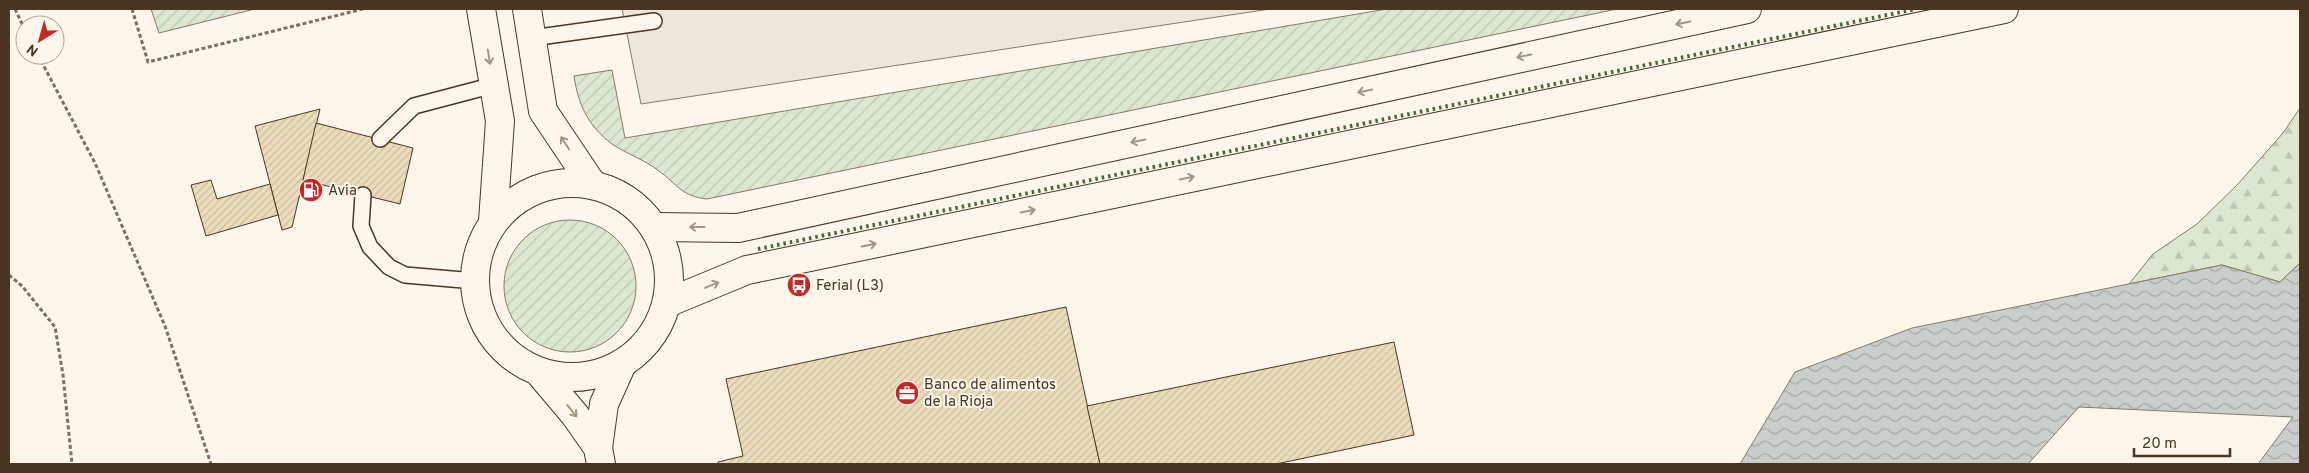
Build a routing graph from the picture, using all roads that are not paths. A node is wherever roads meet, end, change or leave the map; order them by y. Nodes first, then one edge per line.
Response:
1 (481, 9) edge
2 (527, 9) edge
3 (1747, 9) edge
4 (2004, 9) edge
5 (654, 21) dead end
6 (532, 38) junction
7 (494, 85) junction
8 (380, 139) dead end
9 (592, 184) junction
10 (364, 195) dead end
11 (493, 222) junction
12 (655, 227) junction
13 (475, 281) junction
14 (667, 303) junction
15 (622, 364) junction
16 (542, 376) junction
17 (600, 456) edge

1 -> 7 main road
2 - 6 main road
3 -> 12 main road
14 -> 4 main road
5 - 6 lane
9 -> 6 main road
7 - 8 lane
7 - 11 main road
9 - 11 main road
9 - 12 main road
10 - 13 lane
11 - 13 main road
12 - 14 main road
13 - 16 main road
14 - 15 main road
15 - 16 main road
15 - 17 main road
16 -> 17 main road

